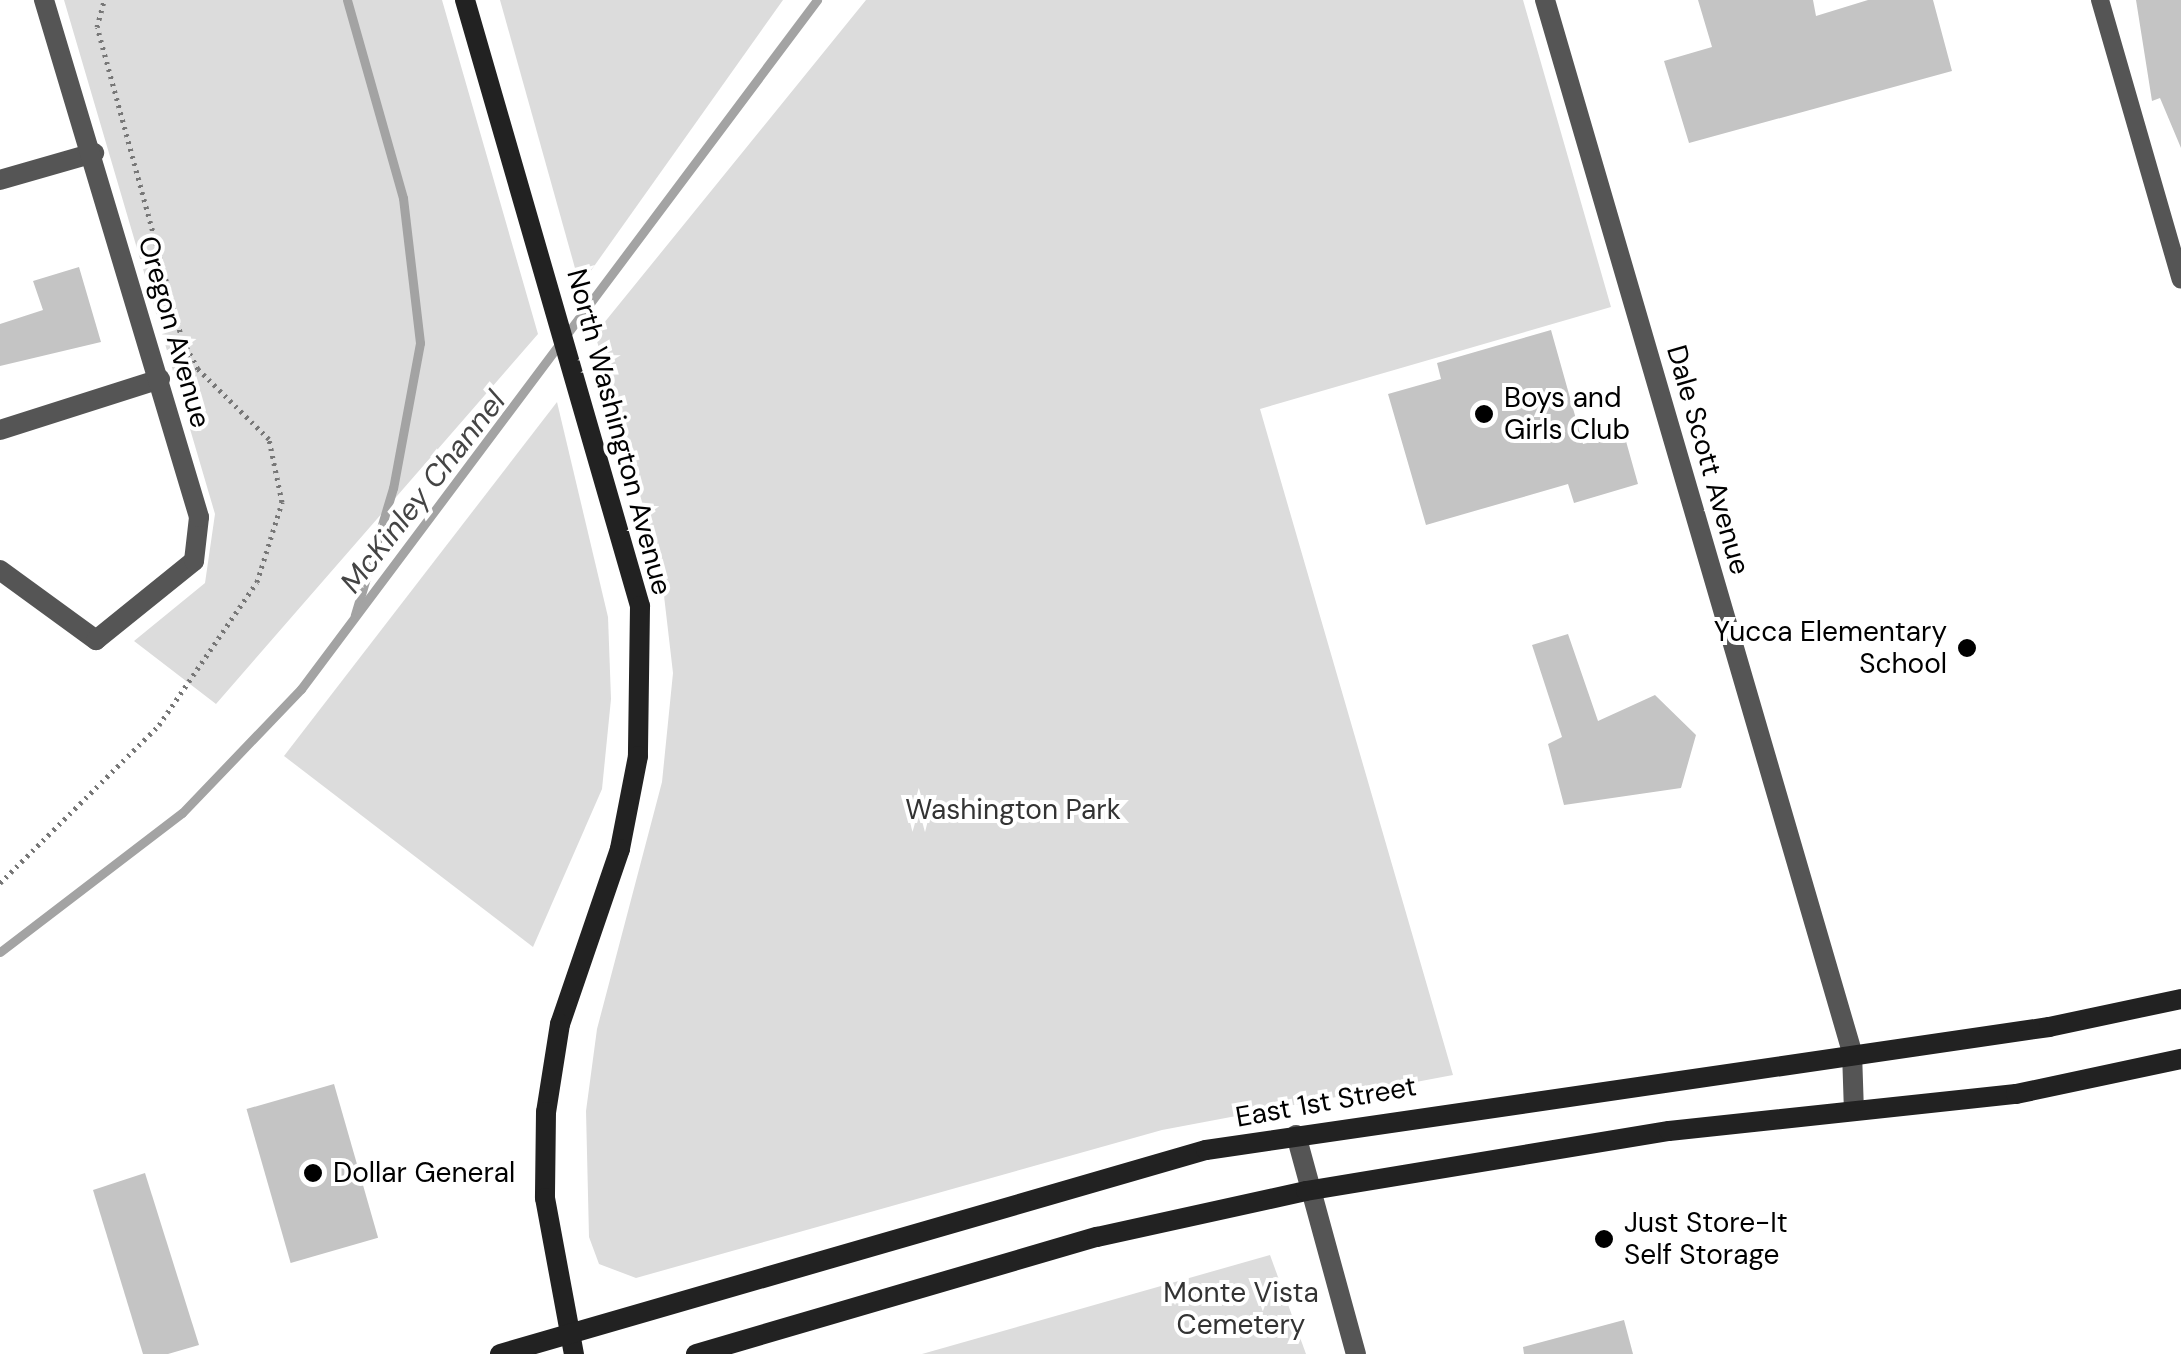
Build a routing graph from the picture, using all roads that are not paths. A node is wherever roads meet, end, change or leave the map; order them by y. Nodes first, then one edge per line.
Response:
1 (44, 0) edge
2 (465, 0) edge
3 (1545, 0) edge
4 (2100, 0) edge
5 (94, 153) junction
6 (0, 180) edge
7 (2181, 280) edge
8 (160, 379) junction
9 (0, 430) edge
10 (0, 570) edge
11 (2181, 999) edge
12 (1852, 1052) junction
13 (2181, 1059) edge
14 (1854, 1111) junction
15 (1296, 1135) junction
16 (1306, 1190) junction
17 (572, 1344) edge
18 (500, 1354) edge
19 (696, 1354) edge
20 (1356, 1354) edge

1 - 5 street, Oregon Avenue
2 - 17 main road, North Washington Avenue
3 - 12 street, Dale Scott Avenue
4 - 7 lane
5 - 6 street
5 - 8 street, Oregon Avenue
8 - 9 street
8 - 10 street, Oregon Avenue
11 - 12 main road, East 1st Street
12 - 14 street, Dale Scott Avenue
12 - 15 main road, East 1st Street
13 - 14 main road
14 - 16 main road
15 - 16 street
15 - 17 main road, East 1st Street
16 - 19 main road
16 - 20 street
17 - 18 main road, East 1st Street

